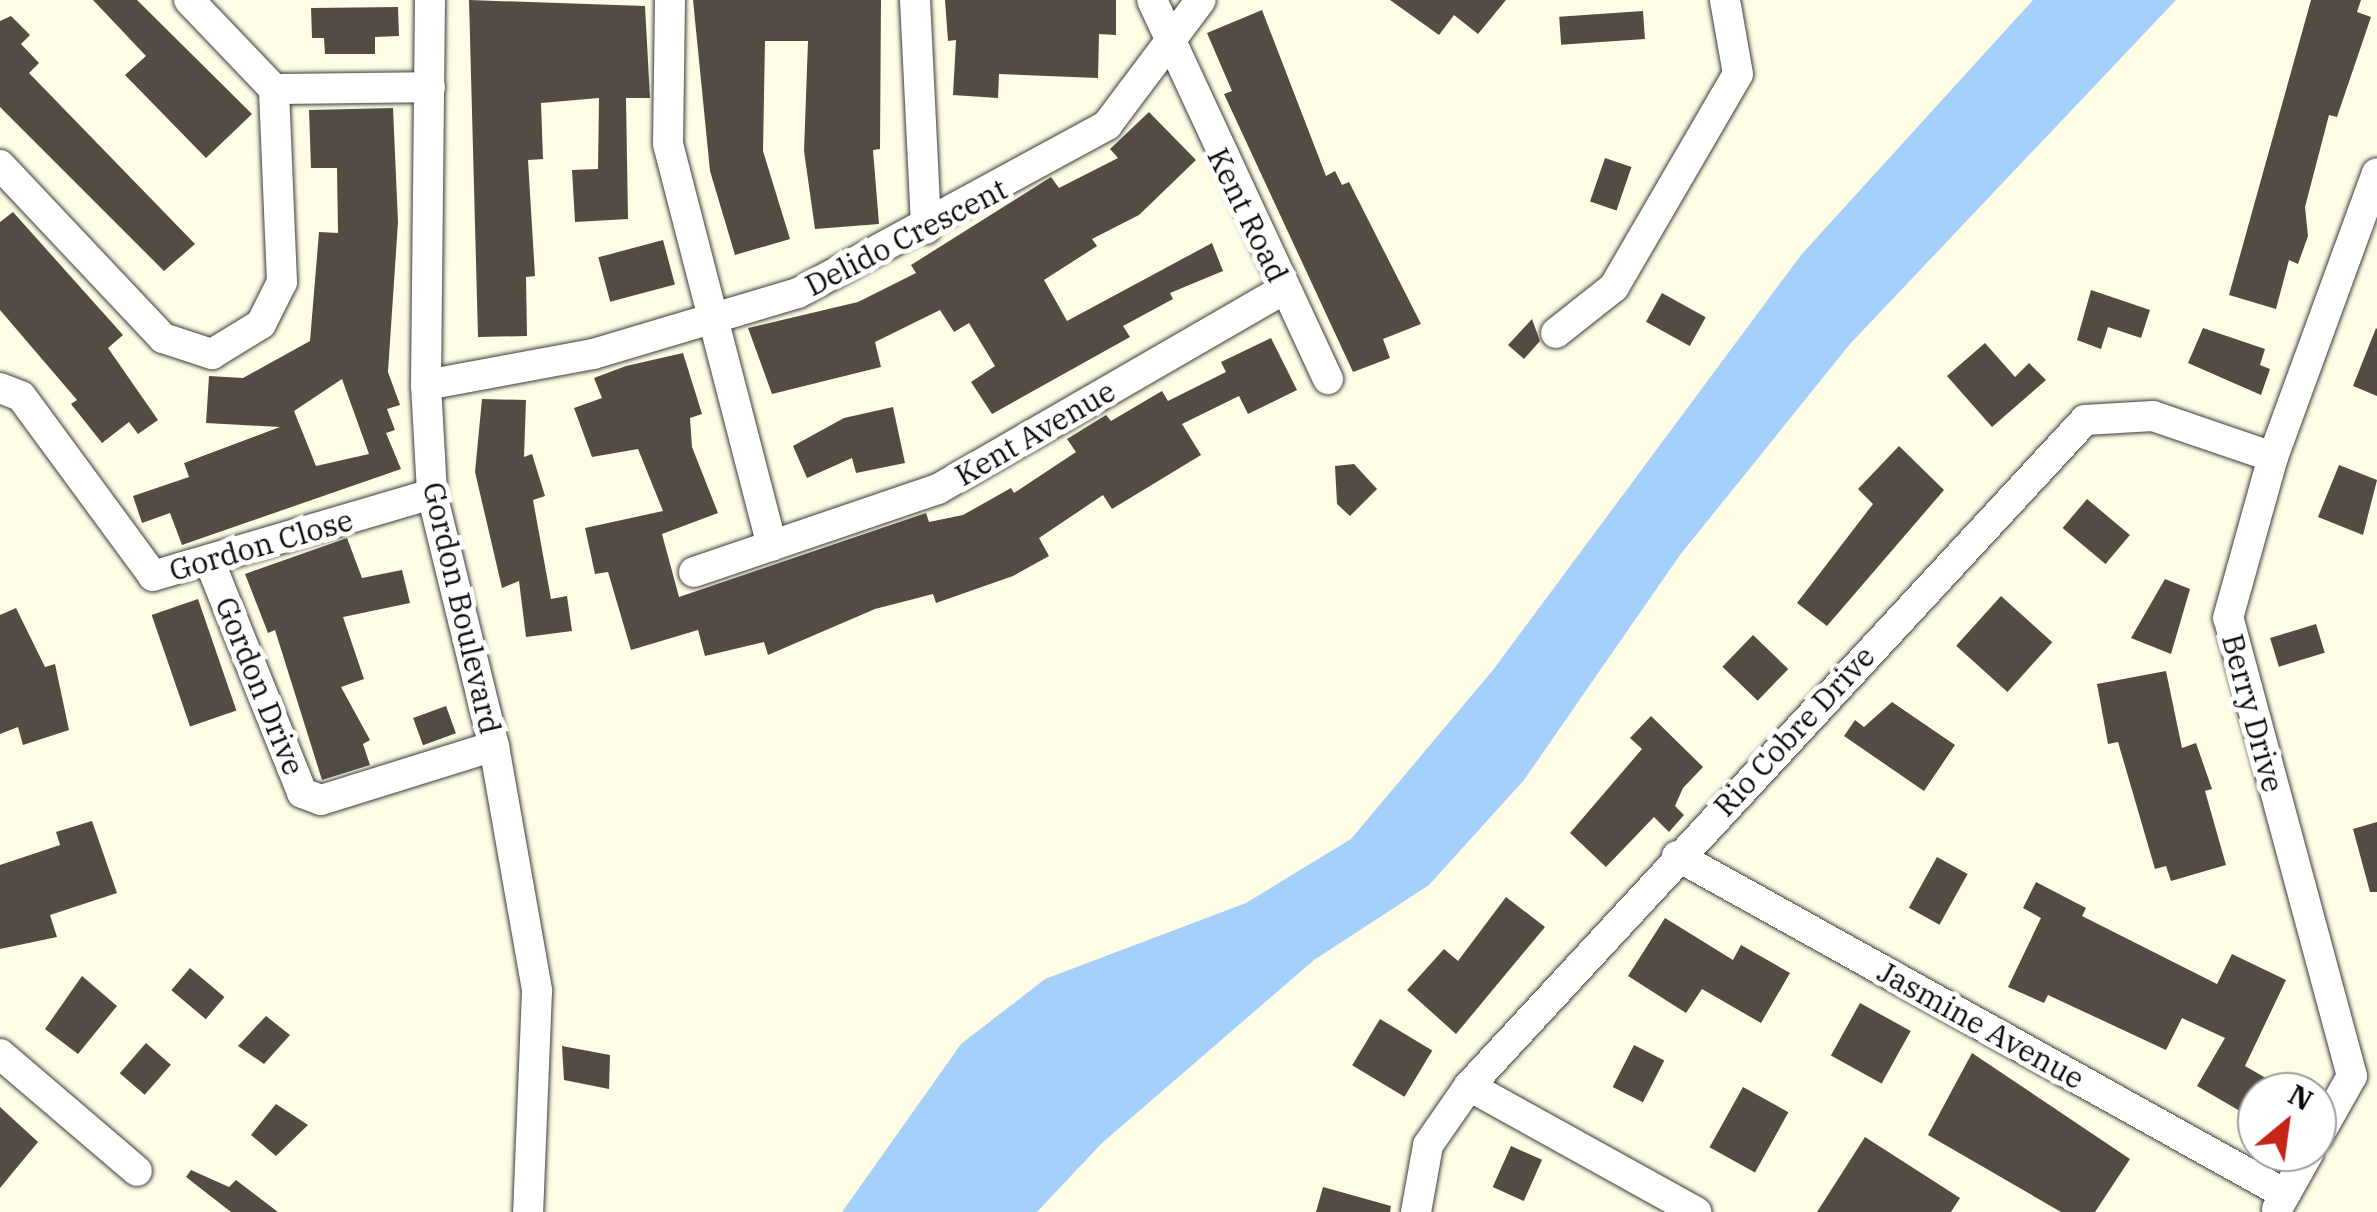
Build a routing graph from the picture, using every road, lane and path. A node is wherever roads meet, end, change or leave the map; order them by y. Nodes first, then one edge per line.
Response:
1 (189, 0) edge
2 (430, 0) edge
3 (670, 0) edge
4 (915, 0) edge
5 (1152, 0) edge
6 (1201, 0) edge
7 (1725, 0) edge
8 (1170, 49) junction
9 (430, 87) junction
10 (274, 89) junction
11 (0, 165) edge
12 (2377, 173) edge
13 (926, 229) junction
14 (1284, 289) junction
15 (712, 314) junction
16 (1556, 333) dead end
17 (1328, 380) dead end
18 (426, 386) junction
19 (0, 388) edge
20 (2274, 458) junction
21 (432, 494) junction
22 (772, 546) junction
23 (209, 560) junction
24 (694, 572) dead end
25 (494, 746) junction
26 (1677, 856) junction
27 (0, 1054) edge
28 (1469, 1086) junction
29 (2337, 1103) edge
30 (137, 1171) dead end
31 (2298, 1172) edge
32 (2280, 1203) edge
33 (528, 1212) edge
34 (1416, 1212) edge
35 (1696, 1212) edge

1 - 10 street
2 - 9 street, Gordon Boulevard
3 - 15 street
4 - 13 street
5 - 8 street, Kent Road
6 - 8 street, Delido Crescent
7 - 16 street
8 - 13 street, Delido Crescent
8 - 14 street, Kent Road
9 - 10 street
9 - 18 street, Gordon Boulevard
10 - 11 street
12 - 20 street, Berry Drive
13 - 15 street, Delido Crescent
14 - 17 street, Kent Road
14 - 22 street, Kent Avenue
15 - 18 street, Delido Crescent
15 - 22 street
18 - 21 street, Gordon Boulevard
19 - 23 street, Gordon Close
20 - 26 street, Rio Cobre Drive
20 - 29 street, Berry Drive
21 - 23 street, Gordon Close
21 - 25 street, Gordon Boulevard
22 - 24 street, Kent Avenue
23 - 25 street, Gordon Drive
25 - 33 street, Gordon Boulevard
26 - 28 street, Rio Cobre Drive
26 - 32 street, Jasmine Avenue
27 - 30 street
28 - 34 street, Rio Cobre Drive
28 - 35 street
31 - 32 street

